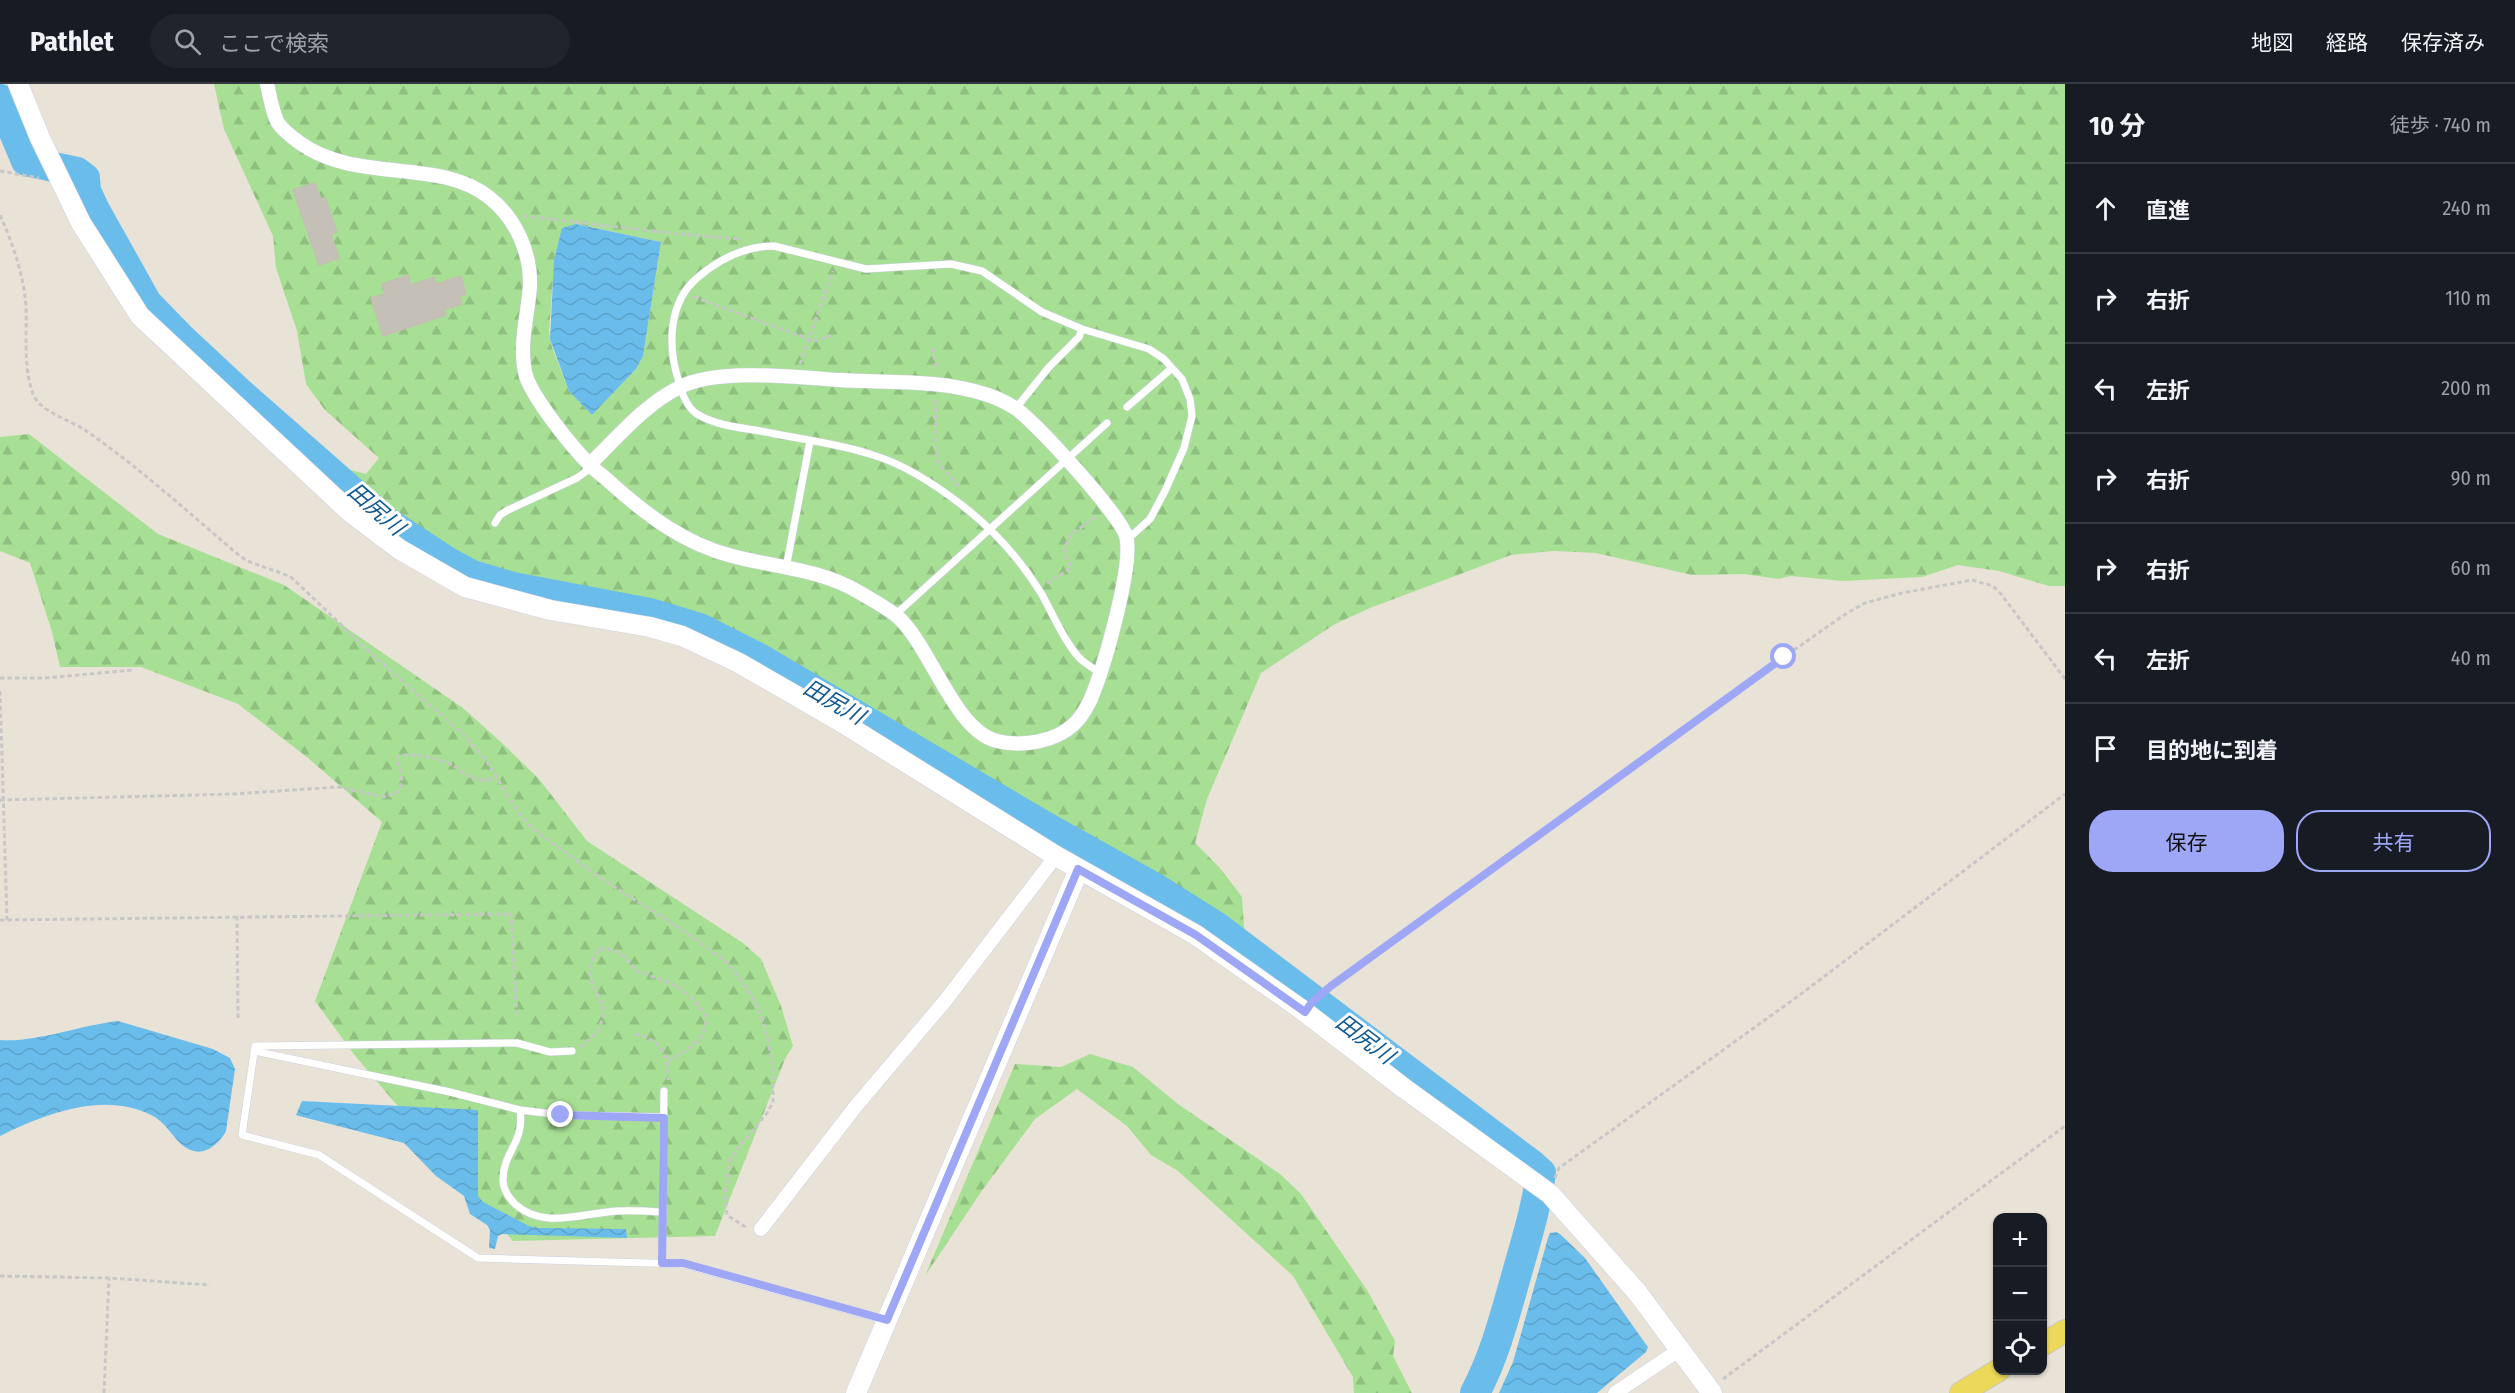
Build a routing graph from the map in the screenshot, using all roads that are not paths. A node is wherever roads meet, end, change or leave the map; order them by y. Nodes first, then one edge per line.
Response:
1 (18, 84) edge
2 (267, 84) edge
3 (1082, 329) junction
4 (1173, 368) junction
5 (680, 387) junction
6 (1127, 407) dead end
7 (1016, 408) junction
8 (1107, 423) dead end
9 (810, 441) junction
10 (1066, 460) junction
11 (591, 466) junction
12 (495, 523) dead end
13 (991, 528) junction
14 (1127, 540) junction
15 (786, 568) junction
16 (895, 615) junction
17 (1099, 672) junction
18 (1056, 856) junction
19 (1078, 869) junction
20 (254, 1051) junction
21 (572, 1051) road end
22 (664, 1091) road end
23 (520, 1110) junction
24 (664, 1118) junction
25 (663, 1212) junction
26 (761, 1229) road end
27 (662, 1263) junction
28 (887, 1320) junction
29 (2065, 1331) edge
30 (2047, 1342) edge
31 (1679, 1350) junction
32 (1993, 1374) edge
33 (1710, 1391) edge
34 (856, 1393) edge
35 (1615, 1393) edge
36 (1961, 1393) edge

1 - 18 street
2 - 11 street
3 - 4 lane
3 - 5 lane
3 - 7 lane
4 - 6 lane
4 - 14 lane
5 - 7 street
5 - 9 lane
5 - 11 street
7 - 10 street
8 - 10 lane
9 - 13 lane
9 - 15 lane
10 - 13 lane
10 - 14 street
11 - 12 lane
11 - 15 street
13 - 16 lane
13 - 17 lane
14 - 17 street
15 - 16 street
16 - 17 street
18 - 19 street
18 - 26 street
19 - 28 street
19 - 31 street
20 - 21 lane
20 - 23 lane
20 - 27 lane
22 - 24 lane
23 - 24 lane
23 - 25 lane
24 - 25 lane
25 - 27 lane
27 - 28 lane
28 - 34 street
29 - 30 main road
31 - 33 street
31 - 35 street
32 - 36 main road

